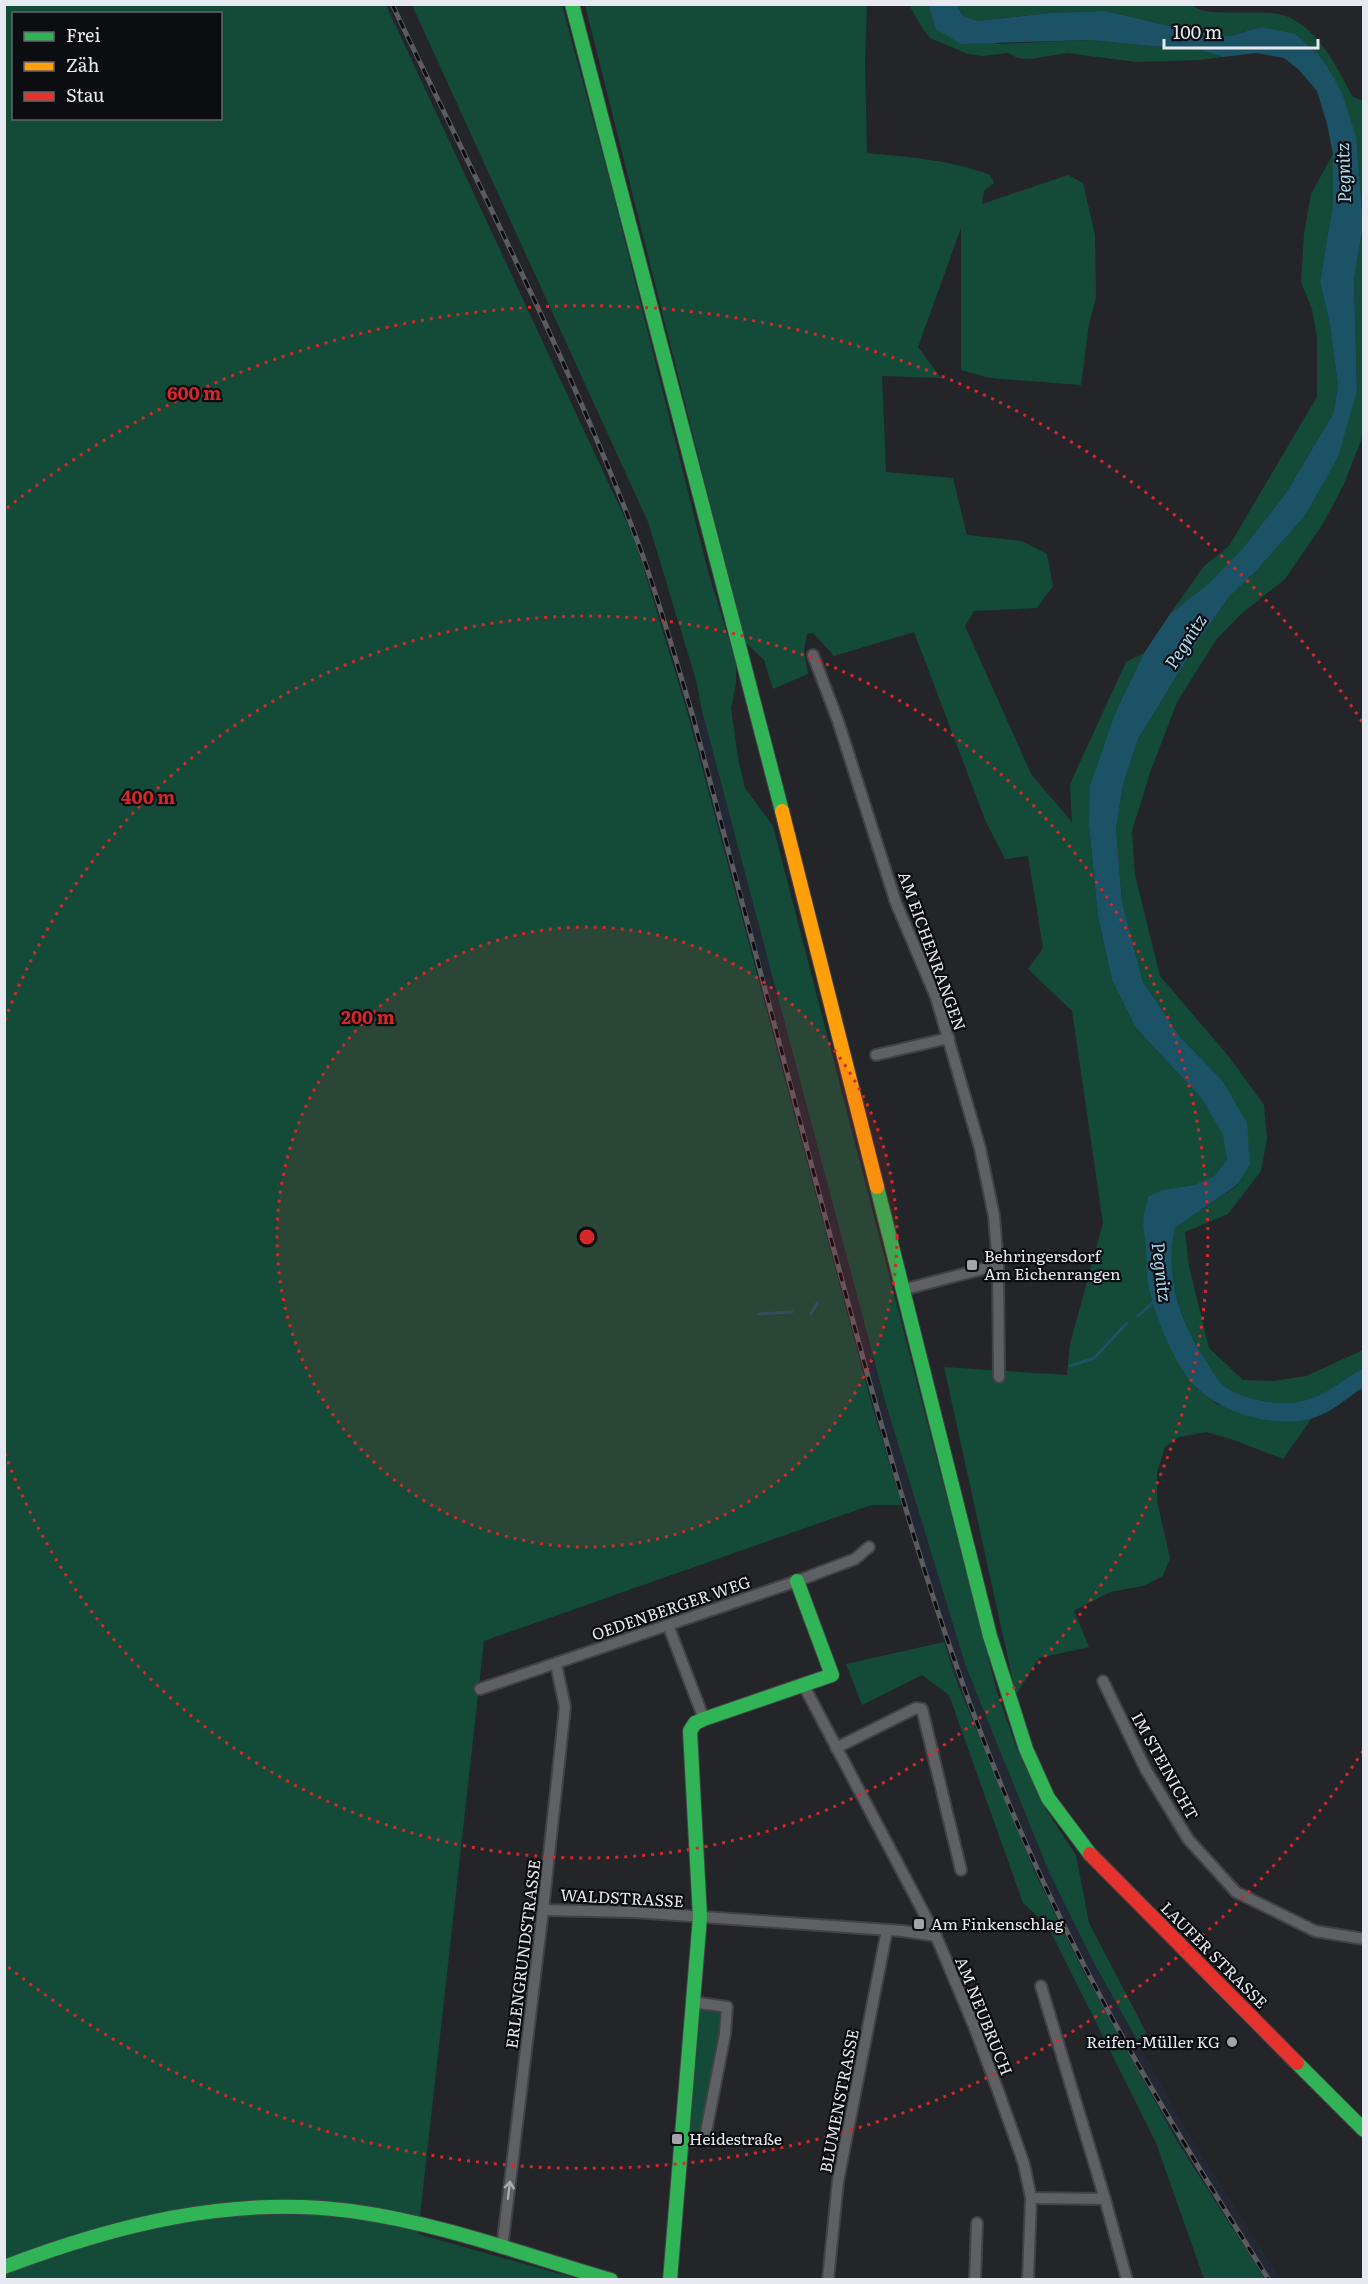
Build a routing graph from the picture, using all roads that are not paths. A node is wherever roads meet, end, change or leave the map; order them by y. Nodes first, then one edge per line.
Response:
1 (572, 4) edge
2 (813, 655) dead end
3 (949, 1038) junction
4 (876, 1055) dead end
5 (998, 1265) junction
6 (902, 1290) junction
7 (999, 1377) dead end
8 (868, 1547) dead end
9 (797, 1581) junction
10 (668, 1624) junction
11 (556, 1664) junction
12 (1103, 1681) dead end
13 (803, 1684) junction
14 (480, 1689) dead end
15 (704, 1719) junction
16 (836, 1748) junction
17 (961, 1870) dead end
18 (543, 1910) junction
19 (700, 1917) junction
20 (887, 1930) junction
21 (936, 1936) junction
22 (1364, 1939) edge
23 (1041, 1986) dead end
24 (692, 2002) junction
25 (1364, 2130) edge
26 (682, 2137) junction
27 (1031, 2198) junction
28 (1105, 2199) junction
29 (977, 2223) dead end
30 (502, 2248) junction
31 (4, 2267) edge
32 (610, 2280) edge
33 (670, 2280) edge
34 (828, 2280) edge
35 (975, 2280) edge
36 (1028, 2280) edge
37 (1127, 2280) edge

1 - 6 main road, LAUFER STRASSE
2 - 3 street, AM EICHENRANGEN
3 - 4 street
3 - 5 street, AM EICHENRANGEN
5 - 6 street
5 - 7 street, AM EICHENRANGEN
6 - 25 main road, LAUFER STRASSE
8 - 9 street, OEDENBERGER WEG
9 - 10 street, OEDENBERGER WEG
9 - 13 main road
10 - 11 street, OEDENBERGER WEG
10 - 15 street
11 - 14 street, OEDENBERGER WEG
11 - 18 street, ERLENGRUNDSTRASSE
12 - 22 street, IM STEINICHT
13 - 15 main road
13 - 16 street, AM NEUBRUCH
15 - 19 main road
16 - 17 street
16 - 21 street, AM NEUBRUCH
18 - 19 street, WALDSTRASSE
30 -> 18 street, ERLENGRUNDSTRASSE
19 - 20 street
19 - 24 main road
20 - 21 street
20 - 34 street, BLUMENSTRASSE
21 - 27 street, AM NEUBRUCH
23 - 28 street
24 - 26 main road
24 - 26 street
26 - 33 main road
27 - 28 street
27 - 36 street, AM NEUBRUCH
28 - 37 street
29 - 35 street
30 - 31 main road
30 - 32 main road

